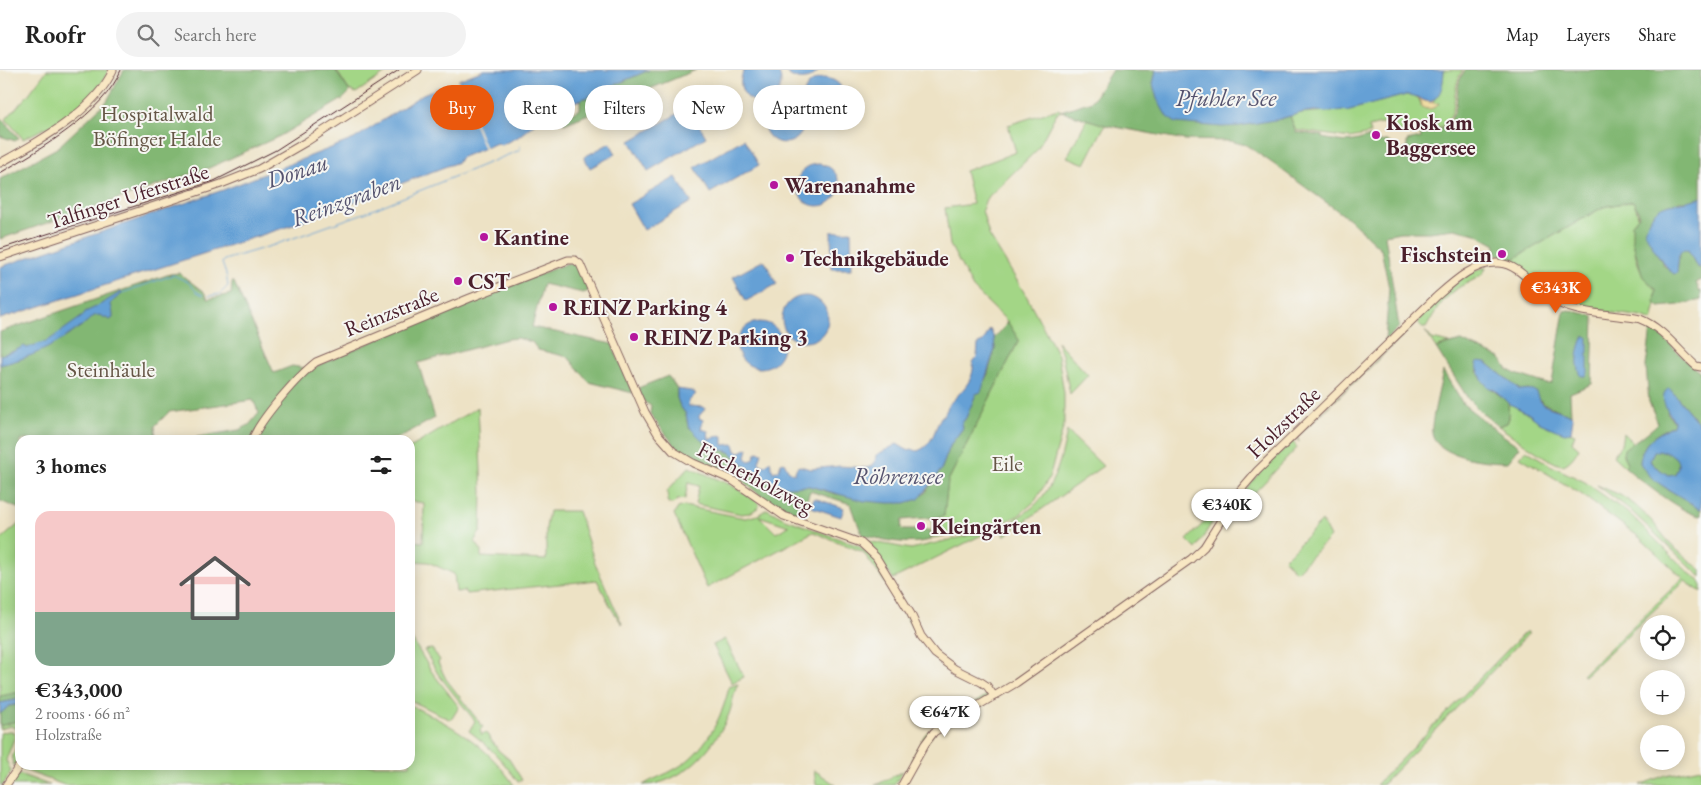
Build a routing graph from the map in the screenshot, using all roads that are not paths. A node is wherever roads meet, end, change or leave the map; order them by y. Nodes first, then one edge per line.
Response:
1 (113, 70) edge
2 (418, 70) edge
3 (0, 163) edge
4 (0, 257) edge
5 (575, 260) joint
6 (1701, 367) edge
7 (255, 435) edge
8 (994, 696) junction
9 (16, 770) edge
10 (6, 785) edge
11 (902, 785) edge

1 - 3 street
2 - 4 street, Talfinger Uferstraße
5 - 7 street, Reinzstraße
5 - 8 street, Fischerholzweg
6 - 8 street, Holzstraße
8 - 11 street, Holzstraße
9 - 10 street

